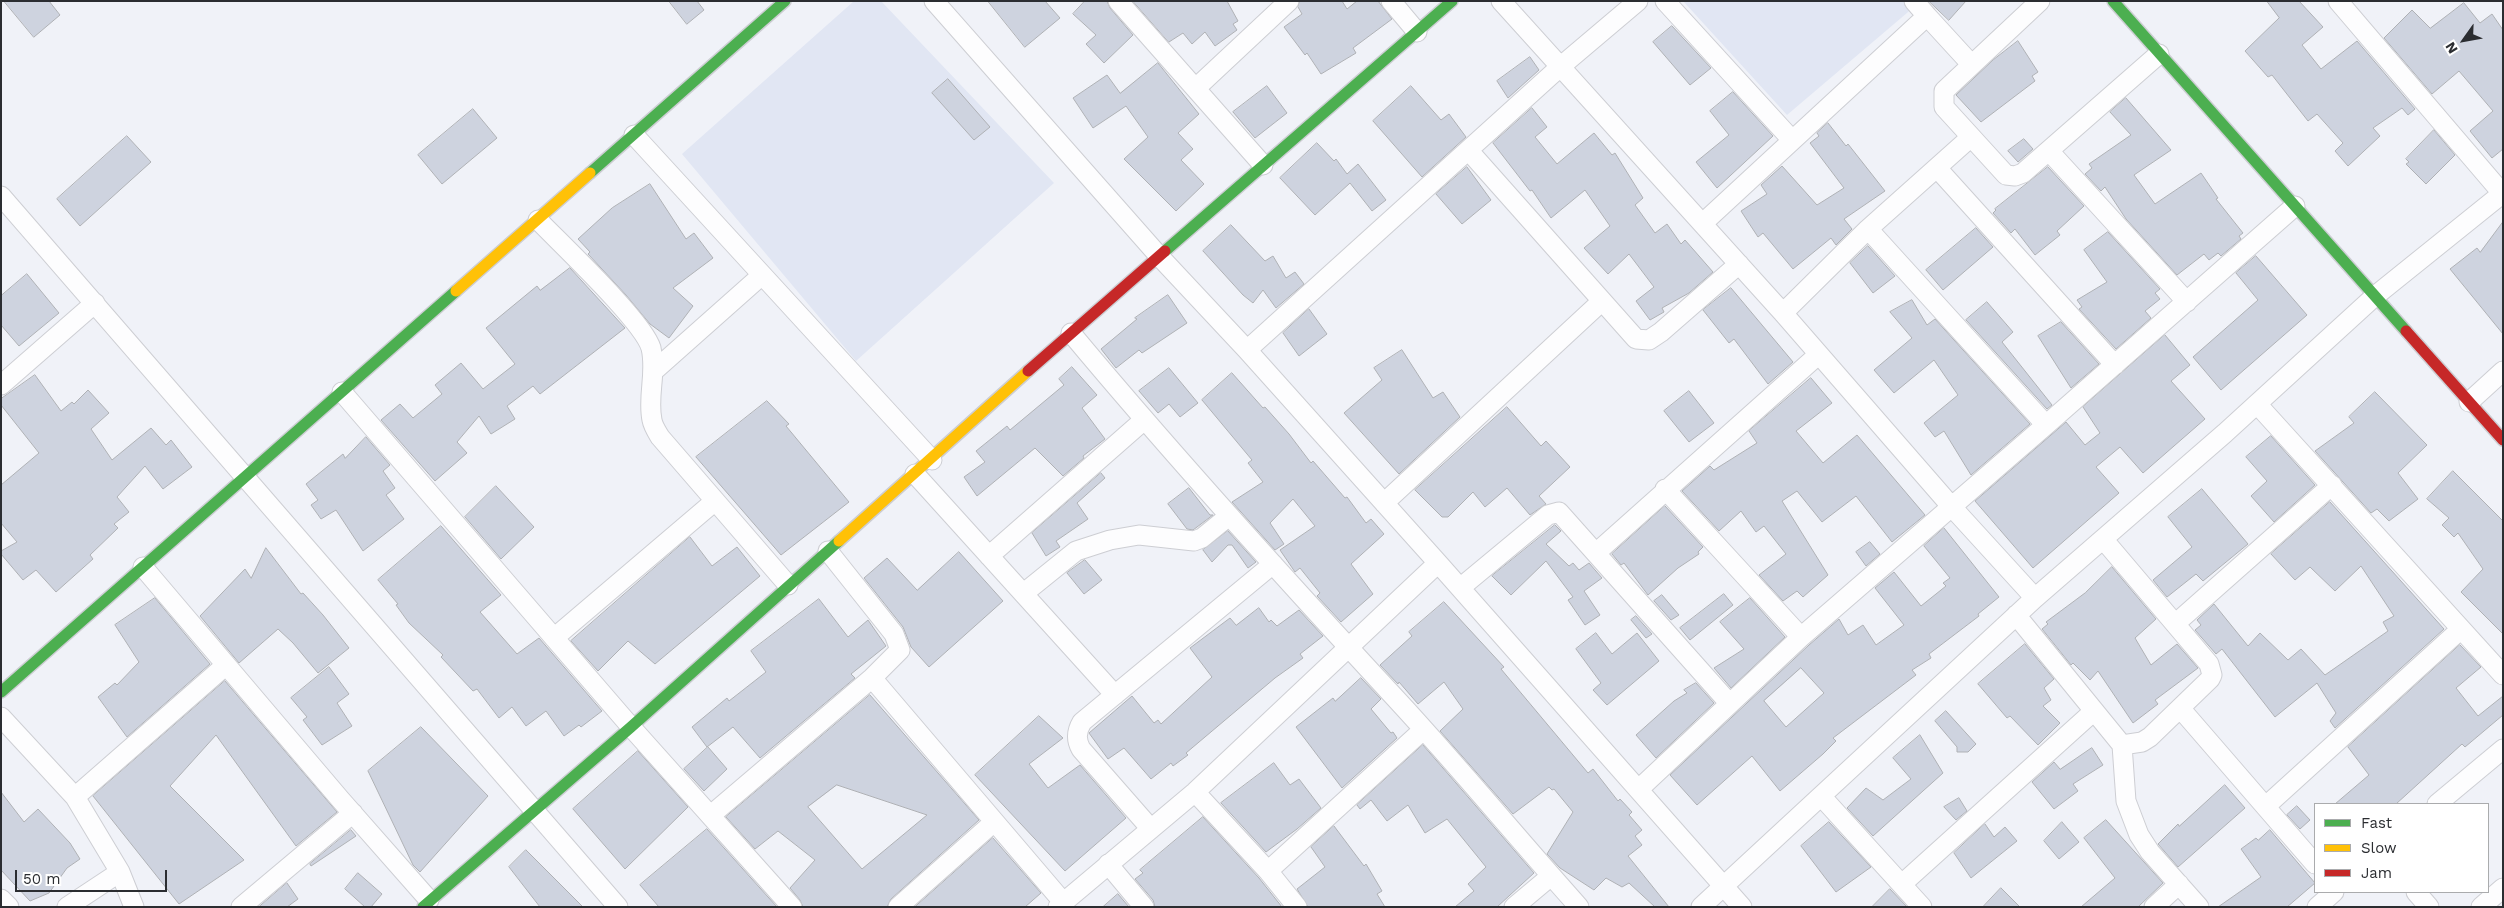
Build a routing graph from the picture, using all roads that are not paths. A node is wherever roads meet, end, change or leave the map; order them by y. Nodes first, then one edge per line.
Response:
1 (786, 1) edge
2 (934, 1) edge
3 (1118, 1) edge
4 (1289, 1) edge
5 (1391, 1) edge
6 (1452, 1) edge
7 (1501, 1) edge
8 (1638, 1) edge
9 (1665, 1) edge
10 (1914, 1) edge
11 (2040, 1) edge
12 (2113, 1) edge
13 (2338, 1) edge
14 (1927, 16) junction
15 (1417, 32) junction
16 (2160, 54) junction
17 (1971, 64) junction
18 (1560, 67) junction
19 (1196, 88) junction
20 (634, 135) junction
21 (1971, 137) junction
22 (1792, 140) junction
23 (1469, 151) junction
24 (2049, 151) junction
25 (1263, 165) junction
26 (1937, 168) junction
27 (2502, 193) edge
28 (1, 196) edge
29 (2295, 206) junction
30 (538, 220) junction
31 (1703, 223) junction
32 (1868, 229) junction
33 (1158, 256) junction
34 (1739, 264) junction
35 (762, 275) junction
36 (2375, 296) junction
37 (1602, 301) junction
38 (2187, 302) junction
39 (95, 304) junction
40 (1783, 313) junction
41 (1071, 333) junction
42 (1247, 350) junction
43 (1818, 355) junction
44 (2115, 365) junction
45 (655, 370) junction
46 (2503, 371) edge
47 (1, 385) edge
48 (342, 392) junction
49 (2469, 402) junction
50 (2257, 404) junction
51 (1144, 420) junction
52 (2046, 425) junction
53 (2503, 440) edge
54 (932, 460) junction
55 (915, 474) junction
56 (245, 477) junction
57 (2332, 485) junction
58 (1665, 489) junction
59 (715, 501) junction
60 (1384, 503) junction
61 (1952, 506) junction
62 (1229, 516) junction
63 (2103, 539) junction
64 (828, 551) junction
65 (1597, 552) junction
66 (989, 556) junction
67 (1438, 563) junction
68 (1273, 564) junction
69 (143, 567) junction
70 (788, 585) junction
71 (1460, 588) junction
72 (1024, 593) junction
73 (2035, 598) junction
74 (2016, 615) junction
75 (2175, 624) junction
76 (2461, 629) junction
77 (1801, 637) junction
78 (554, 638) junction
79 (1347, 648) junction
80 (226, 665) junction
81 (2503, 675) edge
82 (872, 678) junction
83 (1, 692) edge
84 (1115, 695) junction
85 (1730, 704) junction
86 (2180, 708) junction
87 (2094, 711) junction
88 (1, 717) edge
89 (631, 727) junction
90 (1423, 730) junction
91 (2122, 746) junction
92 (2503, 749) edge
93 (1639, 789) junction
94 (1195, 792) junction
95 (1821, 796) junction
96 (75, 797) junction
97 (2438, 803) edge
98 (2266, 806) junction
99 (533, 810) junction
100 (353, 813) junction
101 (711, 815) junction
102 (994, 822) junction
103 (1150, 829) junction
104 (2314, 863) edge
105 (1108, 864) junction
106 (1268, 871) junction
107 (120, 872) junction
108 (1551, 876) junction
109 (1902, 884) junction
110 (2179, 884) junction
111 (1724, 887) junction
112 (2503, 888) edge
113 (2333, 893) edge
114 (2417, 893) edge
115 (1, 899) edge
116 (426, 904) edge
117 (614, 905) edge
118 (1061, 905) edge
119 (9, 907) edge
120 (67, 907) edge
121 (134, 907) edge
122 (241, 907) edge
123 (792, 907) edge
124 (898, 907) edge
125 (1144, 907) edge
126 (1296, 907) edge
127 (1514, 907) edge
128 (1579, 907) edge
129 (1702, 907) edge
130 (1742, 907) edge
131 (1922, 907) edge
132 (2154, 907) edge
133 (2199, 907) edge
134 (2317, 907) edge
135 (2428, 907) edge
136 (2481, 907) edge

1 - 20 street
2 - 33 street
3 - 19 street
4 - 19 street
5 - 15 street
6 - 15 street
7 - 18 street
8 - 18 street
9 - 22 street
10 - 14 street
11 - 17 street
12 - 16 street
13 - 27 street
14 - 17 street
14 - 22 street
15 - 25 street
16 - 24 street
16 - 29 street
17 - 21 street
18 - 23 street
18 - 31 street
19 - 25 street
20 - 30 street
20 - 35 street
21 - 24 street
21 - 26 street
22 - 31 street
23 - 37 street
23 - 42 street
24 - 38 street
25 - 33 street
26 - 32 street
26 - 44 street
27 - 36 street
28 - 39 street
29 - 36 street
29 - 38 street
30 - 45 street
30 - 48 street
31 - 34 street
32 - 40 street
32 - 52 street
33 - 41 street
33 - 42 street
34 - 37 street
34 - 40 street
35 - 45 street
35 - 54 street
36 - 49 street
36 - 50 street
37 - 60 street
38 - 44 street
39 - 47 street
39 - 56 street
40 - 43 street
41 - 51 street
41 - 54 street
42 - 60 street
43 - 58 street
43 - 61 street
44 - 52 street
45 - 59 street
46 - 49 street
48 - 56 street
48 - 78 street
49 - 53 street
50 - 57 street
50 - 63 street
51 - 62 street
51 - 66 street
52 - 61 street
54 - 55 street
55 - 64 street
55 - 66 street
56 - 69 street
56 - 99 street
57 - 75 street
57 - 76 street
58 - 65 street
58 - 77 street
59 - 70 street
59 - 78 street
60 - 67 street
61 - 73 street
61 - 77 street
62 - 68 street
62 - 72 street
63 - 73 street
63 - 75 street
64 - 70 street
64 - 82 street
65 - 71 street
65 - 85 street
66 - 72 street
67 - 71 street
67 - 79 street
68 - 79 street
68 - 84 street
69 - 80 street
69 - 83 street
70 - 89 street
71 - 93 street
72 - 84 street
73 - 74 street
74 - 87 street
74 - 95 street
75 - 86 street
76 - 81 street
76 - 98 street
77 - 85 street
78 - 89 street
79 - 90 street
79 - 94 street
80 - 96 street
80 - 100 street
82 - 101 street
82 - 102 street
84 - 103 street
85 - 93 street
86 - 91 street
86 - 98 street
87 - 91 street
87 - 109 street
88 - 96 street
89 - 99 street
89 - 101 street
90 - 106 street
90 - 108 street
91 - 110 street
92 - 97 street
93 - 111 street
94 - 103 street
94 - 106 street
95 - 109 street
95 - 111 street
96 - 107 street
98 - 104 street
99 - 116 street
99 - 117 street
100 - 116 street
100 - 122 street
101 - 123 street
102 - 118 street
102 - 124 street
103 - 105 street
105 - 118 street
105 - 125 street
106 - 126 street
107 - 120 street
107 - 121 street
108 - 127 street
108 - 128 street
109 - 131 street
110 - 132 street
110 - 133 street
111 - 129 street
111 - 130 street
112 - 136 street
113 - 134 street
114 - 135 street
115 - 119 street

